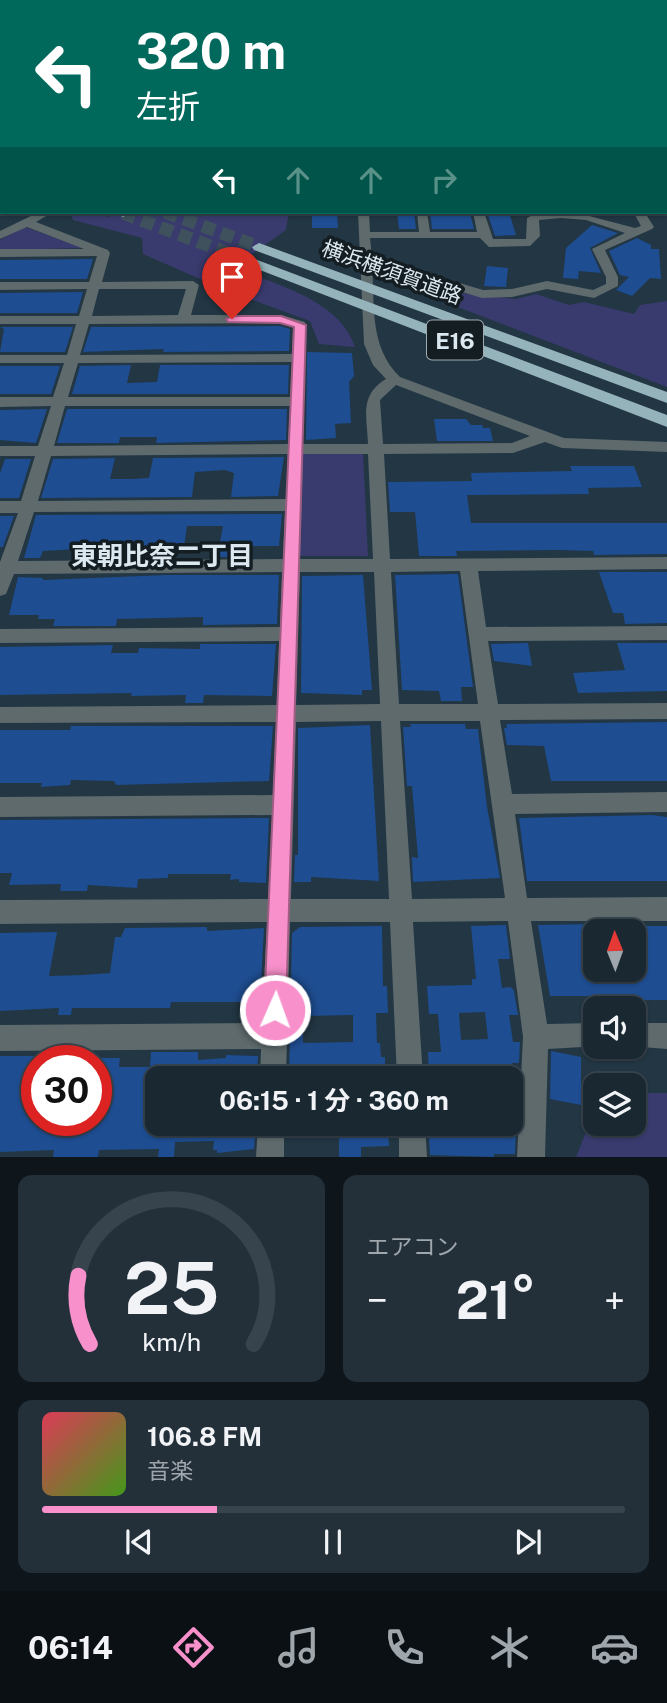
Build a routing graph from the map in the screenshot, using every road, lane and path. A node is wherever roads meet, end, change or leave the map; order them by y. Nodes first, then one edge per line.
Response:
1 (43, 214) edge
2 (363, 214) edge
3 (422, 214) edge
4 (479, 214) edge
5 (627, 214) edge
6 (642, 214) edge
7 (27, 223) junction
8 (617, 226) junction
9 (637, 233) junction
10 (365, 235) junction
11 (425, 235) junction
12 (484, 235) junction
13 (0, 236) edge
14 (259, 247) tunnel mouth
15 (0, 253) edge
16 (104, 253) junction
17 (244, 259) tunnel mouth
18 (366, 265) junction
19 (0, 286) edge
20 (94, 286) junction
21 (184, 319) junction
22 (0, 320) edge
23 (83, 320) junction
24 (73, 358) junction
25 (298, 358) junction
26 (0, 359) edge
27 (395, 380) junction
28 (667, 398) edge
29 (296, 401) junction
30 (0, 402) edge
31 (58, 402) junction
32 (667, 421) edge
33 (541, 438) junction
34 (667, 447) edge
35 (376, 448) junction
36 (295, 449) junction
37 (0, 451) edge
38 (43, 451) junction
39 (293, 505) junction
40 (0, 506) edge
41 (28, 506) junction
42 (667, 563) edge
43 (289, 565) junction
44 (383, 565) junction
45 (468, 565) junction
46 (3, 568) edge
47 (0, 589) edge
48 (667, 633) edge
49 (287, 634) junction
50 (478, 634) junction
51 (0, 636) edge
52 (667, 711) edge
53 (489, 712) junction
54 (391, 713) junction
55 (288, 714) junction
56 (0, 715) edge
57 (667, 802) edge
58 (502, 804) junction
59 (282, 805) junction
60 (0, 807) edge
61 (278, 909) junction
62 (517, 909) junction
63 (667, 909) edge
64 (402, 910) junction
65 (0, 912) edge
66 (274, 1036) junction
67 (583, 1036) edge
68 (646, 1036) edge
69 (667, 1036) edge
70 (537, 1037) junction
71 (0, 1038) edge
72 (273, 1066) edge
73 (409, 1066) edge
74 (271, 1136) edge
75 (413, 1136) edge
76 (270, 1157) edge
77 (414, 1157) edge
78 (531, 1157) edge

1 - 7 street
2 - 10 street
3 - 11 street
4 - 12 street
5 - 8 street
6 - 9 street
7 - 13 street
7 - 16 street
8 - 9 street
8 - 12 street
9 - 18 street
10 - 11 street
10 - 18 street
11 - 12 street
14 - 28 highway, 横浜横須賀道路 / E16
15 - 16 street
16 - 20 street
17 - 32 highway, 横浜横須賀道路 / E16
18 - 27 street
19 - 20 street
20 - 21 street
20 - 23 street
21 - 23 street
21 - 25 street
22 - 23 street
23 - 24 street
24 - 25 street
24 - 26 street
24 - 31 street
25 - 29 street
27 - 33 street
27 - 35 street
29 - 31 street
29 - 36 street
30 - 31 street
31 - 38 street
33 - 34 street
33 - 35 street
35 - 36 street
35 - 44 street
36 - 38 street
36 - 39 street
37 - 38 street
38 - 41 street
39 - 41 street
39 - 43 street
40 - 41 street
41 - 46 street
42 - 45 street
43 - 44 street
43 - 46 street
43 - 49 street
44 - 45 street
44 - 54 street
45 - 50 street
46 - 47 street
48 - 50 street
49 - 51 street
49 - 55 street
50 - 53 street
52 - 53 street
53 - 54 street
53 - 58 street
54 - 55 street
54 - 64 street
55 - 56 street
55 - 59 street
57 - 58 street
58 - 62 street
59 - 60 street
59 - 61 street
61 - 64 street
61 - 65 street
61 - 66 street
62 - 63 street
62 - 64 street
62 - 70 street
64 - 73 street
66 - 71 street
66 - 72 street
67 - 70 street
68 - 69 street
70 - 78 street
74 - 76 street
75 - 77 street

